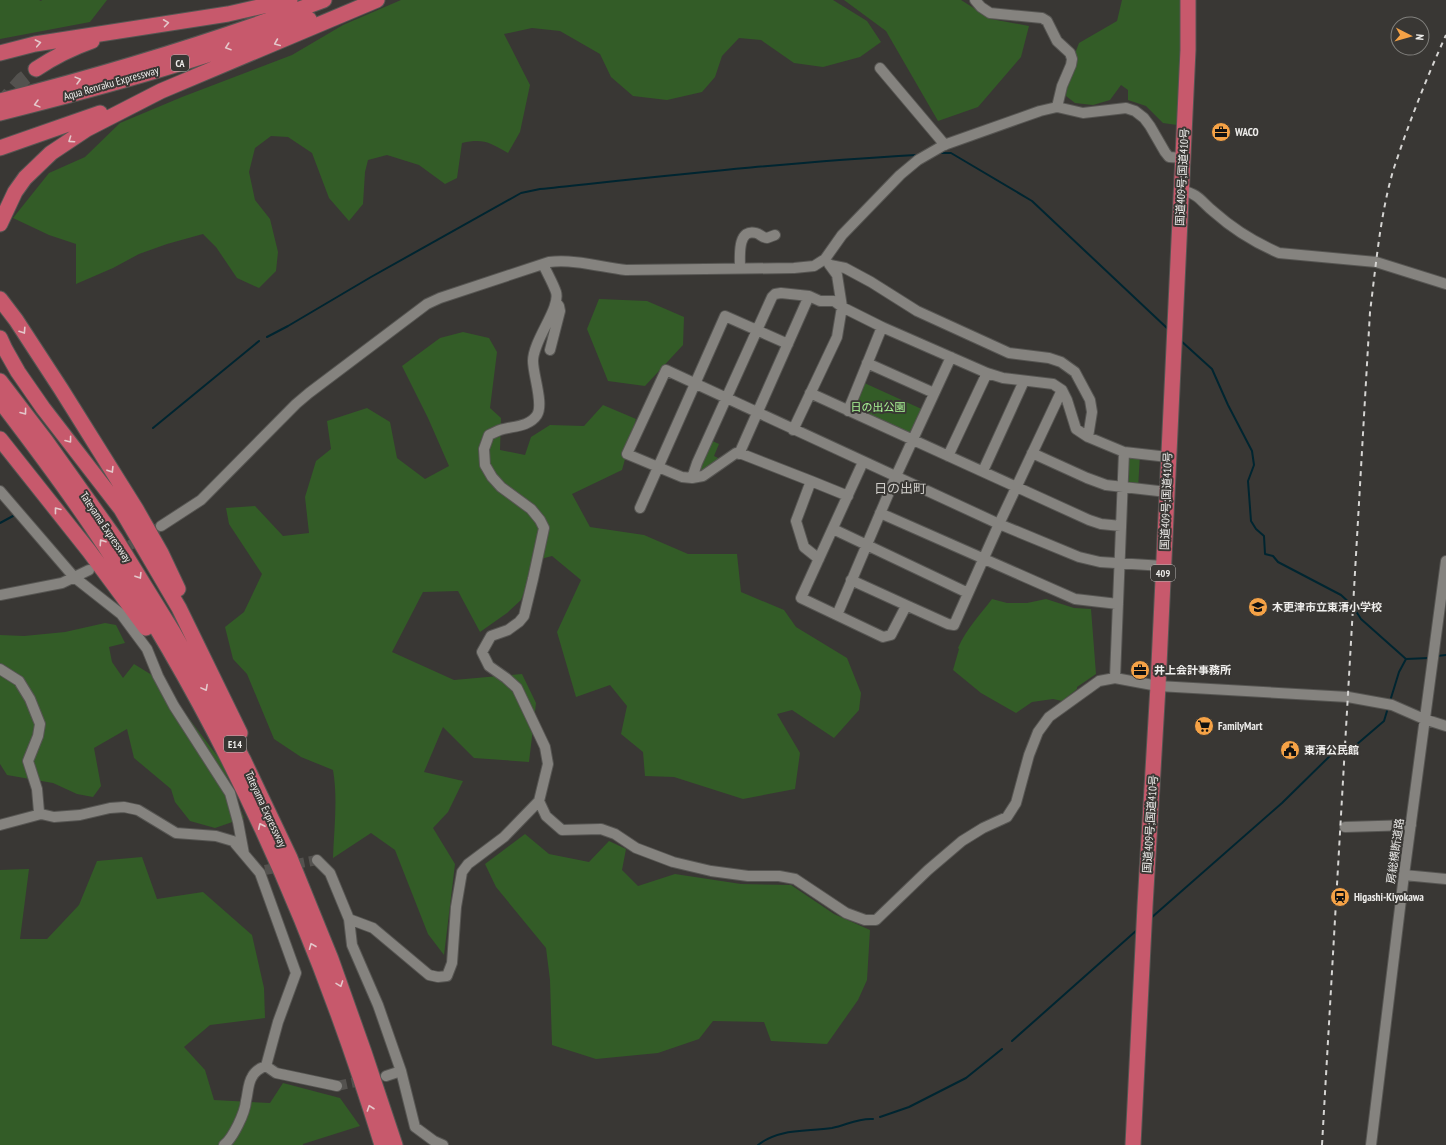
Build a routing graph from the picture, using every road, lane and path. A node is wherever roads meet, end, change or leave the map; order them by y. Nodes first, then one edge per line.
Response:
1 (290, 0) edge
2 (324, 0) edge
3 (357, 0) edge
4 (377, 0) edge
5 (975, 0) edge
6 (1188, 0) edge
7 (148, 26) junction
8 (0, 53) edge
9 (880, 68) dead end
10 (36, 69) tunnel mouth
11 (161, 91) junction
12 (0, 101) edge
13 (1058, 108) junction
14 (0, 113) edge
15 (945, 145) junction
16 (0, 148) edge
17 (1183, 158) junction
18 (1181, 190) junction
19 (0, 224) edge
20 (775, 235) dead end
21 (827, 262) junction
22 (543, 264) junction
23 (740, 268) junction
24 (1446, 284) edge
25 (809, 296) junction
26 (0, 299) edge
27 (556, 302) junction
28 (842, 307) junction
29 (882, 327) junction
30 (757, 330) junction
31 (0, 338) edge
32 (788, 344) junction
33 (550, 350) dead end
34 (951, 357) junction
35 (867, 363) junction
36 (988, 373) junction
37 (0, 381) edge
38 (1024, 381) junction
39 (695, 384) junction
40 (1062, 390) junction
41 (810, 393) junction
42 (934, 393) junction
43 (726, 398) junction
44 (0, 401) edge
45 (848, 411) junction
46 (758, 413) junction
47 (793, 430) junction
48 (1088, 437) junction
49 (0, 439) edge
50 (913, 440) junction
51 (0, 449) edge
52 (1124, 452) junction
53 (1032, 453) junction
54 (739, 454) junction
55 (948, 456) junction
56 (1168, 457) junction
57 (863, 462) junction
58 (658, 467) junction
59 (983, 472) junction
60 (896, 476) junction
61 (31, 477) junction
62 (692, 478) junction
63 (811, 481) junction
64 (1016, 487) junction
65 (1123, 488) junction
66 (0, 491) edge
67 (1167, 492) junction
68 (848, 496) junction
69 (640, 508) dead end
70 (880, 513) junction
71 (999, 524) junction
72 (161, 526) tunnel mouth
73 (1121, 526) junction
74 (833, 529) junction
75 (866, 545) junction
76 (819, 559) junction
77 (983, 559) junction
78 (1446, 561) edge
79 (1119, 564) junction
80 (1164, 566) junction
81 (89, 570) dead end
82 (74, 577) junction
83 (851, 580) junction
84 (968, 593) junction
85 (0, 595) edge
86 (1118, 604) junction
87 (908, 606) junction
88 (836, 615) junction
89 (0, 669) edge
90 (1115, 678) junction
91 (190, 686) junction
92 (1158, 686) junction
93 (220, 694) junction
94 (1424, 719) junction
95 (1446, 726) edge
96 (539, 801) junction
97 (41, 814) junction
98 (0, 825) edge
99 (1411, 825) junction
100 (1344, 827) dead end
101 (244, 854) junction
102 (317, 860) dead end
103 (1404, 874) junction
104 (1446, 879) edge
105 (349, 919) junction
106 (331, 959) junction
107 (266, 1066) junction
108 (401, 1072) junction
109 (386, 1076) dead end
110 (337, 1086) tunnel mouth
111 (224, 1145) edge
112 (382, 1145) edge
113 (395, 1145) edge
114 (443, 1145) edge
115 (1133, 1145) edge
116 (1371, 1145) edge

7 -> 1 highway
12 -> 2 highway, Aqua Renraku Expressway / CA
3 -> 14 highway, Aqua Renraku Expressway / CA
4 -> 11 highway
5 - 13 street
6 - 17 highway, 国道409号;国道410号 / 409
8 -> 7 highway
7 - 10 highway
9 - 15 street
11 - 16 highway
11 -> 19 highway
13 - 15 street
13 - 17 street
15 - 21 street
17 - 18 highway, 国道409号;国道410号 / 409
18 - 24 street
18 - 56 highway, 国道409号;国道410号 / 409
20 - 23 street
21 - 23 street
21 - 28 street
21 - 48 street
22 - 23 street
22 - 27 street
22 - 72 street
25 - 28 street
25 - 30 street
25 - 32 street
26 -> 93 highway
27 - 33 street
27 - 96 street
28 - 29 street
28 - 41 street
29 - 34 street
29 - 35 street
30 - 32 street
30 - 39 street
30 - 43 street
31 -> 93 highway
32 - 46 street
34 - 36 street
34 - 42 street
35 - 42 street
35 - 45 street
36 - 38 street
36 - 55 street
37 -> 106 highway, Tateyama Expressway / E14
38 - 40 street
38 - 59 street
39 - 43 street
39 - 58 street
39 - 58 street
40 - 48 street
40 - 53 street
41 - 45 street
41 - 47 street
42 - 50 street
43 - 46 street
43 - 62 street
91 -> 44 highway, Tateyama Expressway / E14
45 - 50 street
46 - 47 street
46 - 54 street
47 - 57 street
48 - 52 street
49 - 61 highway
50 - 55 street
50 - 60 street
51 - 61 highway
52 - 56 street
52 - 65 street
53 - 64 street
53 - 65 street
54 - 62 street
54 - 63 street
55 - 59 street
56 - 67 highway, 国道409号;国道410号 / 409
57 - 60 street
57 - 68 street
58 - 62 street
58 - 69 street
59 - 64 street
60 - 70 street
60 - 71 street
91 -> 61 highway
63 - 68 street
63 - 76 street
64 - 71 street
64 - 73 street
65 - 67 street
65 - 73 street
66 - 82 street
67 - 80 highway, 国道409号;国道410号 / 409
68 - 74 street
70 - 75 street
70 - 77 street
71 - 77 street
71 - 79 street
73 - 79 street
74 - 75 street
74 - 76 street
75 - 83 street
75 - 84 street
76 - 88 street
77 - 84 street
77 - 86 street
78 - 94 street, 房総横断道路
79 - 80 street
79 - 86 street
80 - 92 highway, 国道409号;国道410号 / 409
81 - 82 street
82 - 85 street
82 - 101 street
83 - 87 street
83 - 88 street
84 - 87 street
86 - 90 street
87 - 88 street
89 - 97 street
90 - 92 street
90 - 96 street
112 -> 91 highway, Tateyama Expressway / E14
92 - 94 street
92 - 115 highway, 国道409号;国道410号 / 409
93 - 106 highway
94 - 95 street
94 - 99 street, 房総横断道路
96 - 105 street
97 - 98 street
97 - 101 street
99 - 100 street
99 - 103 street, 房総横断道路
101 - 107 street
102 - 105 street
103 - 104 street
103 - 116 street, 房総横断道路
105 - 108 street
106 -> 113 highway, Tateyama Expressway / E14
107 - 110 street
107 - 111 street
108 - 109 street
108 - 114 street

